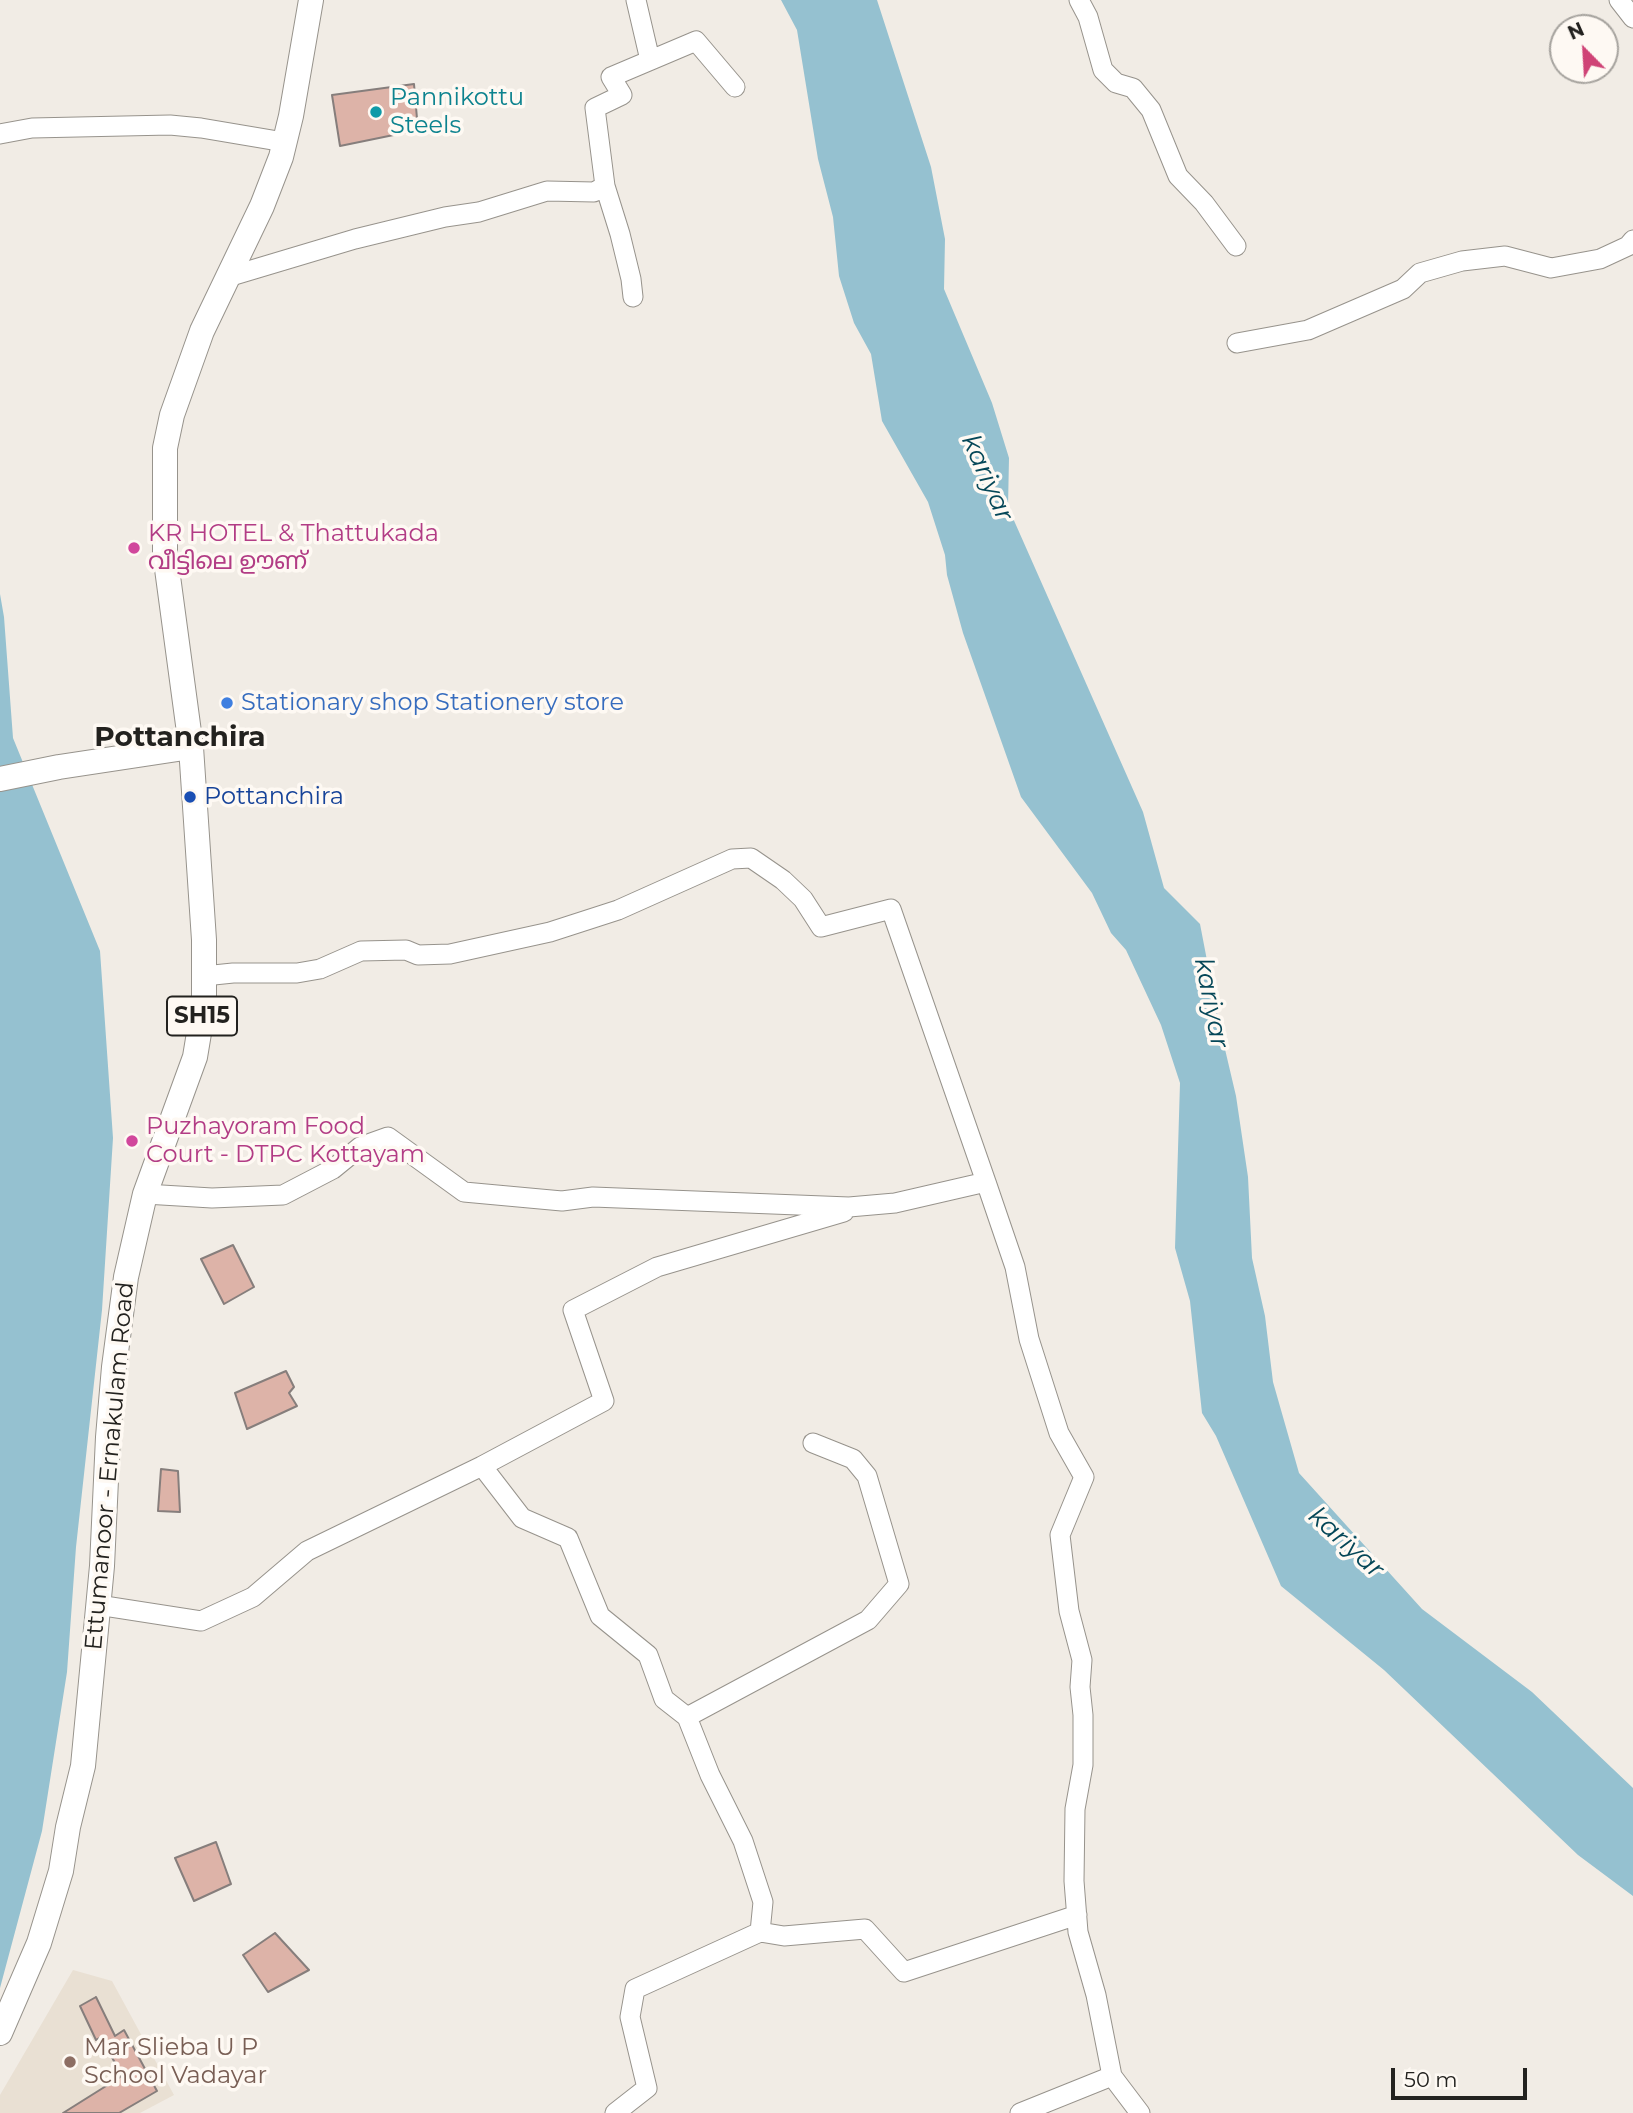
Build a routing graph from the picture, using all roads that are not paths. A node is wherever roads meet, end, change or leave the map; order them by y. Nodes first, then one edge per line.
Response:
1 (311, 0) edge
2 (636, 0) edge
3 (1079, 0) edge
4 (1619, 0) edge
5 (1633, 18) edge
6 (650, 60) junction
7 (734, 87) dead end
8 (0, 134) edge
9 (284, 142) junction
10 (605, 186) junction
11 (1633, 240) edge
12 (1236, 246) dead end
13 (228, 277) junction
14 (633, 297) dead end
15 (1237, 343) dead end
16 (191, 747) junction
17 (0, 779) edge
18 (204, 976) junction
19 (986, 1182) junction
20 (145, 1194) junction
21 (866, 1205) junction
22 (813, 1443) dead end
23 (482, 1465) junction
24 (98, 1605) junction
25 (687, 1717) junction
26 (1077, 1915) junction
27 (760, 1932) junction
28 (0, 2033) edge
29 (1112, 2076) junction
30 (615, 2113) edge
31 (1020, 2113) edge
32 (1140, 2113) edge

1 - 9 main road, Ettumanoor - Ernakulam Road / SH15
2 - 6 street
3 - 12 street
4 - 5 street
6 - 7 street
6 - 10 street
8 - 9 street
9 - 13 main road, Ettumanoor - Ernakulam Road / SH15
10 - 13 street
10 - 14 street
11 - 15 street
13 - 16 main road, Ettumanoor - Ernakulam Road / SH15
16 - 17 main road
16 - 18 main road, Ettumanoor - Ernakulam Road / SH15
18 - 19 street
18 - 20 main road, Ettumanoor - Ernakulam Road / SH15
19 - 21 street
19 - 26 street
20 - 21 street
20 - 24 main road, Ettumanoor - Ernakulam Road / SH15
21 - 23 street
22 - 25 street
23 - 24 street
23 - 25 street
24 - 28 main road, Ettumanoor - Ernakulam Road / SH15
25 - 27 street
26 - 27 street
26 - 29 street
27 - 30 street
29 - 31 street
29 - 32 street

